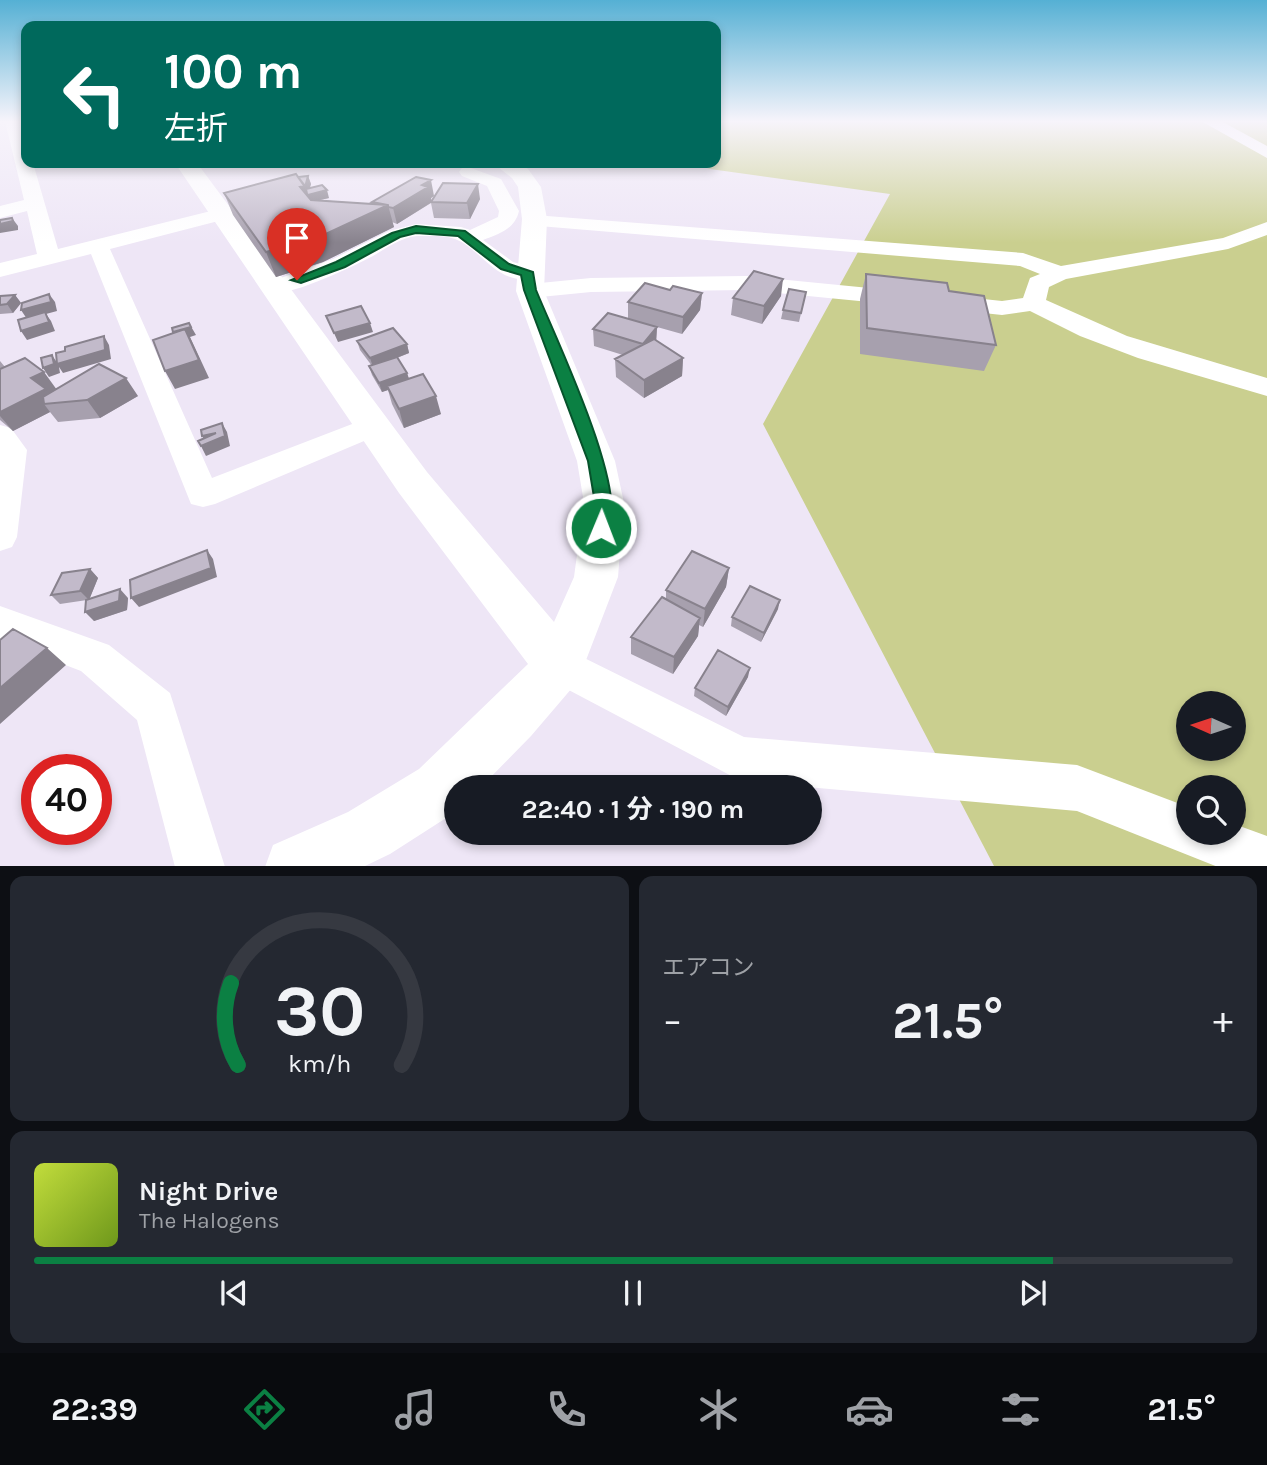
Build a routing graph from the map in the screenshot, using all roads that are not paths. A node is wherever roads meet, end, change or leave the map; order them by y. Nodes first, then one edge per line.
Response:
1 (25, 168) edge
2 (190, 168) edge
3 (486, 168) edge
4 (34, 204) junction
5 (0, 212) edge
6 (223, 214) junction
7 (534, 221) junction
8 (1267, 228) edge
9 (467, 238) junction
10 (98, 245) junction
11 (49, 257) junction
12 (0, 270) edge
13 (1060, 272) junction
14 (528, 281) junction
15 (275, 288) junction
16 (1033, 303) junction
17 (1267, 387) edge
18 (373, 426) junction
19 (0, 435) edge
20 (0, 537) edge
21 (0, 623) edge
22 (560, 665) junction
23 (1176, 826) edge
24 (1225, 845) edge
25 (1267, 861) edge
26 (200, 866) edge
27 (295, 866) edge

1 - 4 street
2 - 6 street
3 - 7 street
3 - 9 street
4 - 5 street
4 - 11 street
6 - 10 street
6 - 15 street
7 - 13 street
7 - 14 street
8 - 13 street
9 - 14 street
9 - 15 street
10 - 11 street
10 - 18 street
11 - 12 street
13 - 16 street
14 - 16 street
14 - 22 street
15 - 18 street
16 - 17 street
18 - 22 street
19 - 20 street
21 - 26 street
22 - 23 street
22 - 27 street
24 - 25 street

